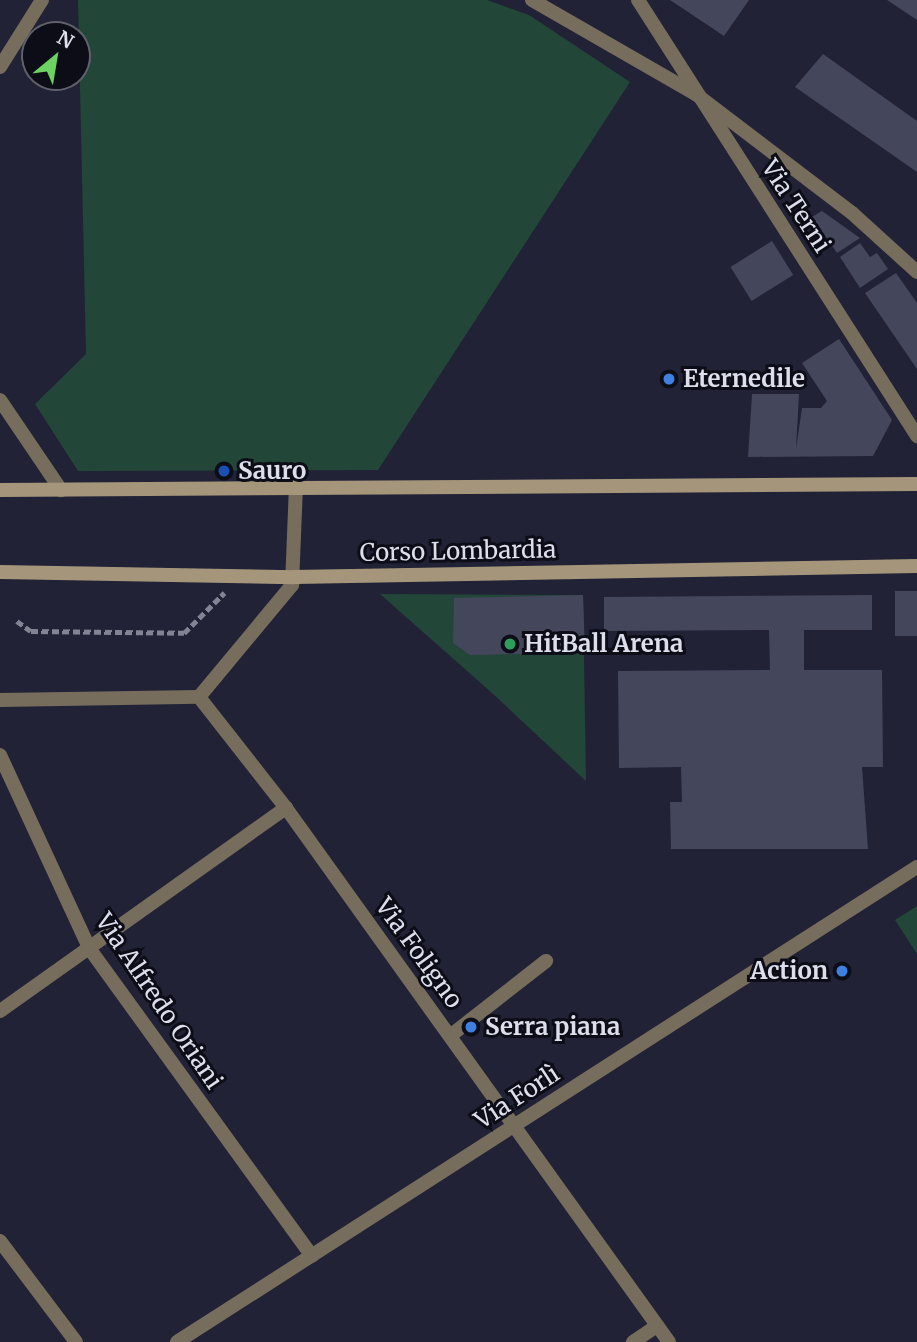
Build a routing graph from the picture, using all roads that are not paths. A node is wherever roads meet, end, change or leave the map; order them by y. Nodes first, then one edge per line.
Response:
1 (42, 0) edge
2 (532, 0) edge
3 (638, 0) edge
4 (0, 67) edge
5 (697, 95) junction
6 (917, 272) edge
7 (0, 400) edge
8 (917, 436) edge
9 (917, 484) edge
10 (296, 486) junction
11 (0, 490) edge
12 (61, 490) junction
13 (917, 566) edge
14 (0, 572) edge
15 (293, 577) junction
16 (200, 697) junction
17 (0, 700) edge
18 (0, 755) edge
19 (286, 808) junction
20 (917, 867) edge
21 (89, 948) junction
22 (546, 961) dead end
23 (0, 1011) edge
24 (450, 1035) junction
25 (515, 1125) junction
26 (0, 1241) edge
27 (312, 1255) junction
28 (657, 1326) junction
29 (76, 1342) edge
30 (177, 1342) edge
31 (633, 1342) edge
32 (669, 1342) edge

1 - 4 street
2 - 5 street
3 - 5 street, Via Terni
5 - 6 street
5 - 8 street, Via Terni
7 - 12 street
9 - 10 street
10 - 12 street
10 - 15 street
11 - 12 street
13 - 15 street, Corso Lombardia
14 - 15 street, Corso Lombardia
15 - 16 street
16 - 17 street
16 - 19 street, Via Foligno
18 - 21 street, Via Alfredo Oriani
19 - 21 street
19 - 24 street, Via Foligno
20 - 25 street, Via Forlì
21 - 23 street
21 - 27 street, Via Alfredo Oriani
22 - 24 street
24 - 25 street, Via Foligno
25 - 27 street, Via Forlì
25 - 28 street, Via Foligno
26 - 29 street
27 - 30 street, Via Forlì
28 - 31 street
28 - 32 street, Via Foligno

